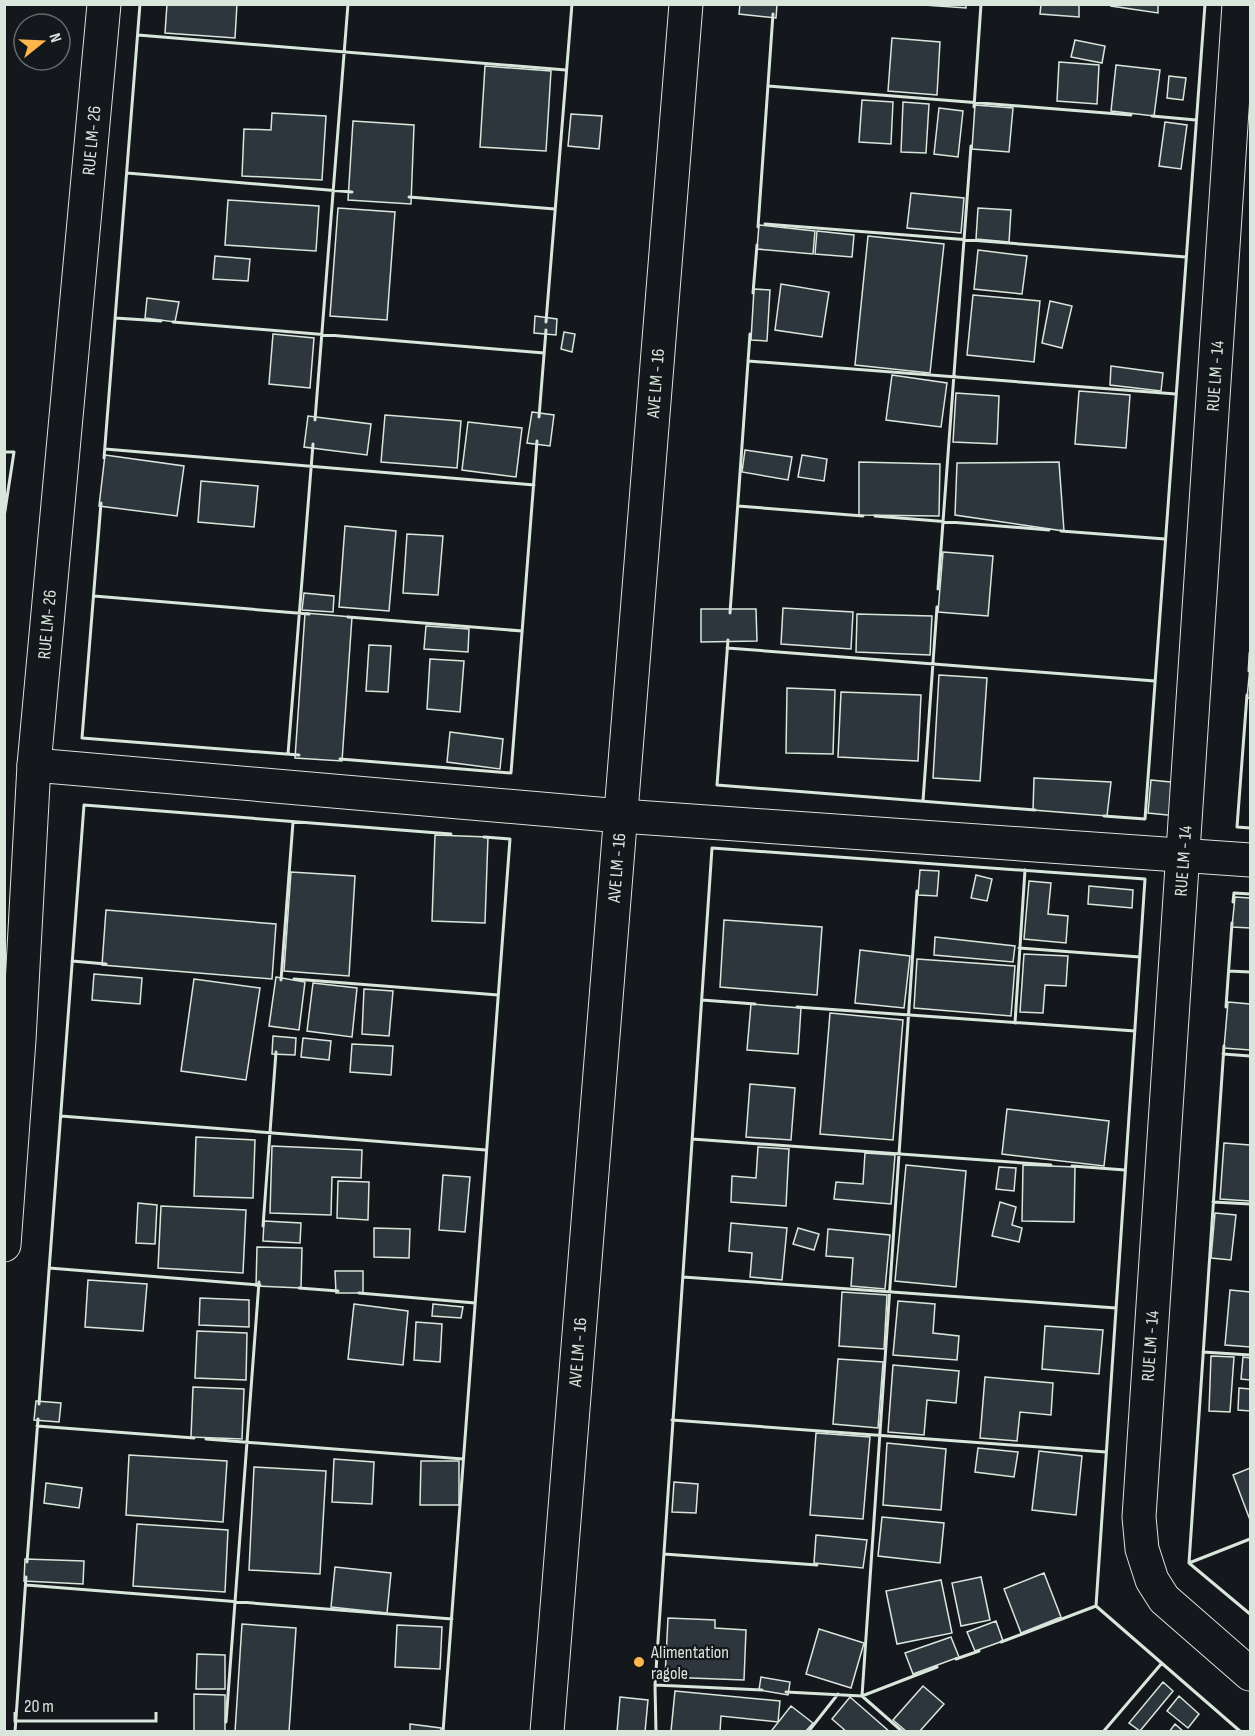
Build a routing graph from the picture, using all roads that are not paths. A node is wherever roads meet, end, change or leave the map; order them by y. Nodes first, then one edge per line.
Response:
1 (104, 4) edge
2 (686, 4) edge
3 (1239, 4) edge
4 (34, 765) junction
5 (621, 816) junction
6 (1183, 855) junction
7 (1251, 860) edge
8 (12, 1041) edge
9 (4, 1245) edge
10 (1251, 1674) edge
11 (547, 1731) edge

1 - 4 street, RUE LM- 26
2 - 5 street, AVE LM - 16
3 - 6 street, RUE LM - 14
4 - 5 street
4 - 8 street, RUE LM- 26
5 - 6 street
5 - 11 street, AVE LM - 16
6 - 7 street
6 - 10 street, RUE LM - 14
8 - 9 street, RUE LM- 26

